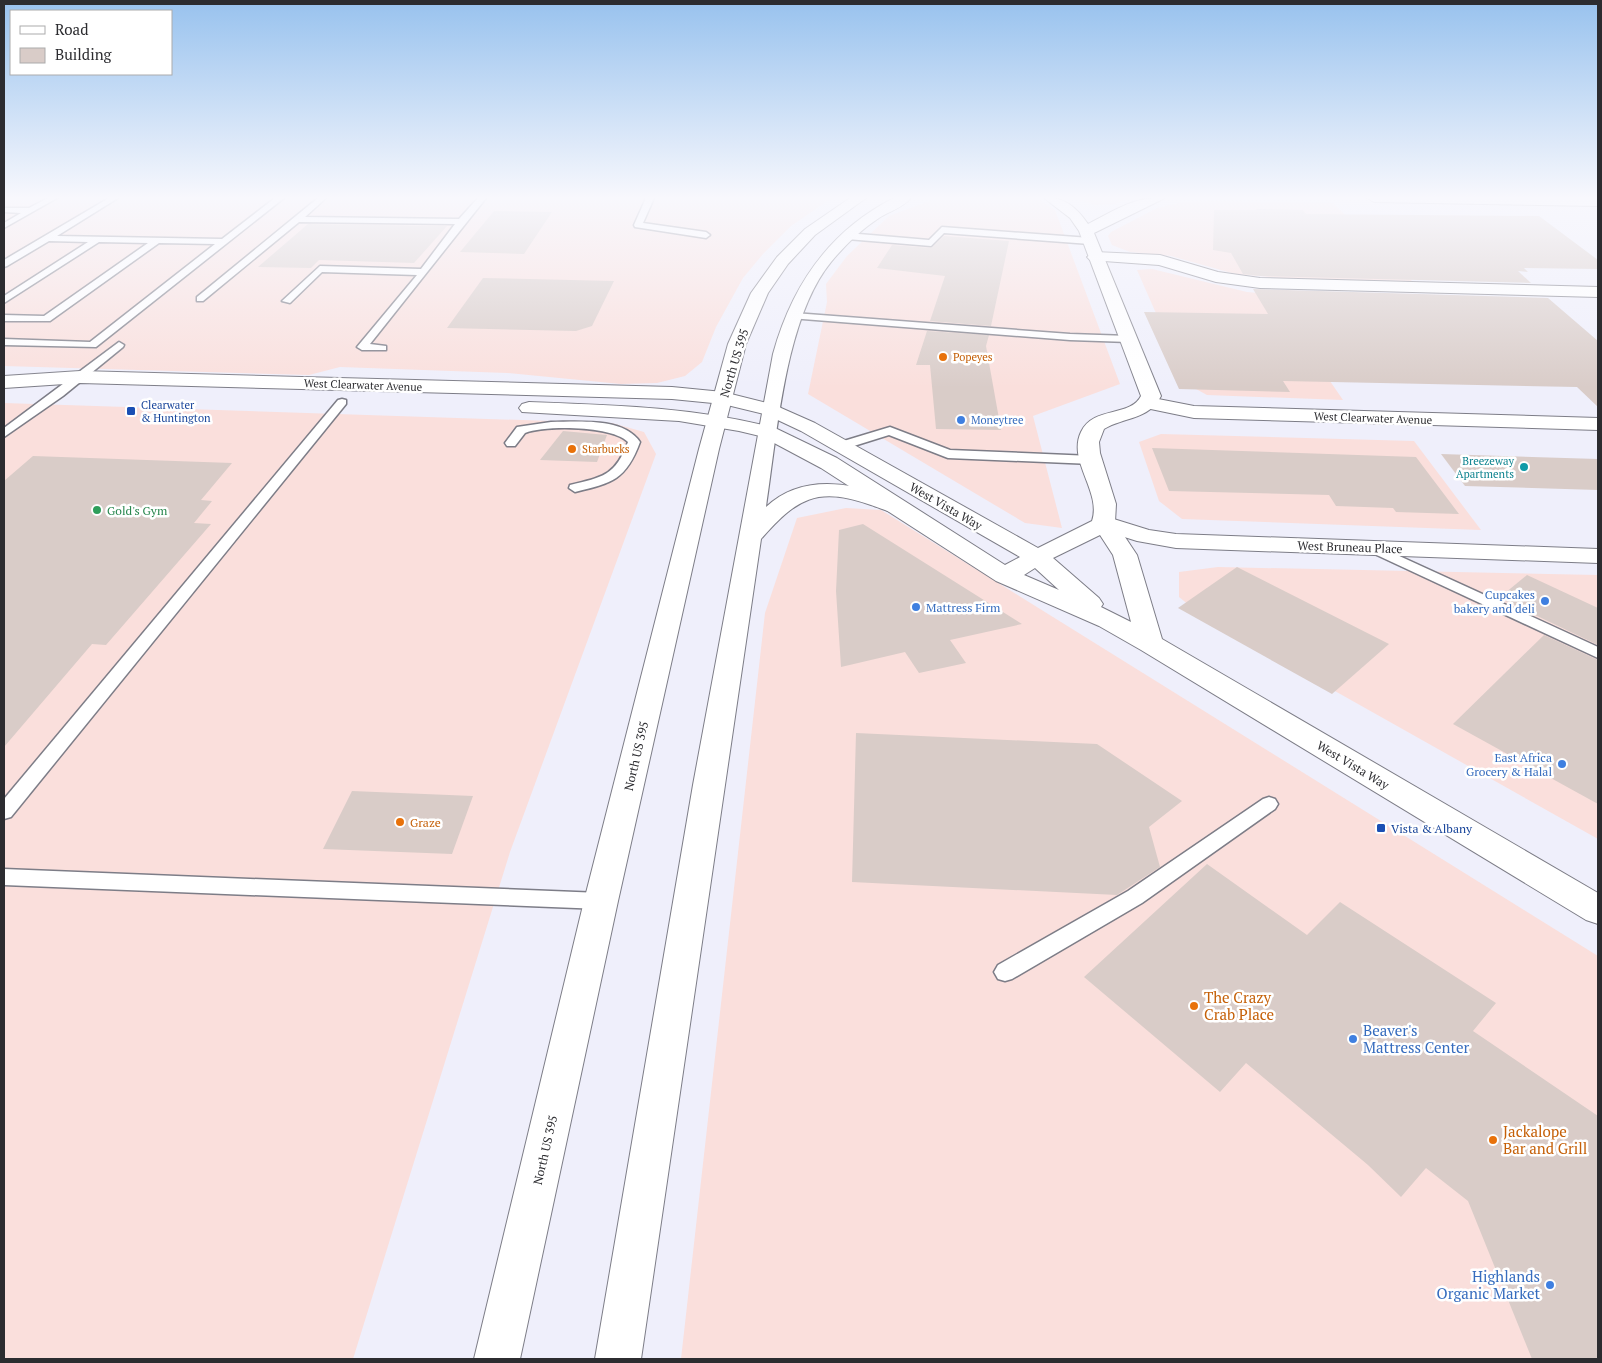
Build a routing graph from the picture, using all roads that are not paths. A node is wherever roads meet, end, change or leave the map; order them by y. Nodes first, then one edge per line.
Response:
1 (63, 262) edge
2 (127, 262) edge
3 (198, 262) edge
4 (245, 262) edge
5 (432, 262) edge
6 (783, 262) edge
7 (824, 262) edge
8 (1098, 262) edge
9 (1164, 262) edge
10 (424, 272) junction
11 (1598, 292) edge
12 (200, 299) dead end
13 (4, 300) edge
14 (287, 301) dead end
15 (794, 316) junction
16 (4, 318) edge
17 (1129, 339) junction
18 (4, 342) edge
19 (92, 345) junction
20 (382, 348) dead end
21 (80, 377) junction
22 (4, 383) edge
23 (352, 384) junction
24 (59, 394) junction
25 (164, 397) junction
26 (342, 402) junction
27 (1148, 403) junction
28 (419, 405) dead end
29 (506, 408) dead end
30 (720, 409) junction
31 (770, 421) junction
32 (1598, 424) edge
33 (4, 433) edge
34 (511, 443) dead end
35 (841, 446) junction
36 (1092, 460) junction
37 (575, 488) dead end
38 (900, 508) junction
39 (1104, 523) junction
40 (749, 538) junction
41 (1371, 547) junction
42 (1597, 556) edge
43 (1036, 557) junction
44 (1005, 576) junction
45 (1108, 620) junction
46 (1150, 644) junction
47 (1598, 653) edge
48 (1269, 804) dead end
49 (4, 812) edge
50 (4, 877) edge
51 (601, 901) junction
52 (1598, 910) edge
53 (1005, 972) dead end
54 (497, 1359) edge
55 (618, 1359) edge

1 - 13 lane
2 - 16 lane
3 - 19 lane
4 - 12 lane
5 - 10 lane
6 - 30 main road, North US 395
7 - 15 main road
8 - 17 main road
9 - 11 main road
10 - 14 lane
10 - 20 lane
15 - 17 lane
15 - 31 main road
17 - 27 main road
18 - 19 lane
19 - 21 lane
21 - 22 main road, West Clearwater Avenue
21 - 23 main road, West Clearwater Avenue
21 - 24 lane
22 - 24 main road, West Clearwater Avenue
23 - 25 main road
23 - 30 main road, West Clearwater Avenue
24 - 25 main road, West Clearwater Avenue
24 - 33 lane
25 - 26 main road, West Clearwater Avenue
26 - 28 main road, West Clearwater Avenue
26 - 49 lane
27 - 32 main road, West Clearwater Avenue
27 - 36 main road
29 - 30 main road
30 - 31 main road
30 - 51 main road, North US 395
31 - 35 main road, West Vista Way
31 - 38 main road, West Vista Way
31 - 40 main road
34 - 37 lane
35 - 36 lane
35 - 43 main road, West Vista Way
36 - 39 main road
38 - 40 main road
38 - 44 main road, West Vista Way
39 - 41 main road, West Bruneau Place
39 - 43 main road
39 - 46 main road
40 - 55 main road
41 - 42 main road, West Bruneau Place
41 - 47 lane
43 - 44 main road
43 - 45 main road, West Vista Way
44 - 45 main road, West Vista Way
45 - 46 main road, West Vista Way
46 - 52 main road, West Vista Way
48 - 53 lane
50 - 51 lane
51 - 54 main road, North US 395

